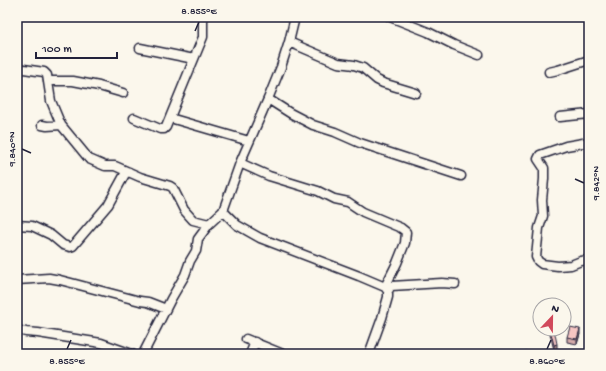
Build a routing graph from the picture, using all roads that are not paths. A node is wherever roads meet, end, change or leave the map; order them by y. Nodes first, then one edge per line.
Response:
1 (203, 17) edge
2 (295, 17) edge
3 (390, 17) edge
4 (289, 42) junction
5 (140, 48) dead end
6 (479, 55) dead end
7 (194, 59) junction
8 (589, 60) edge
9 (17, 68) edge
10 (549, 72) dead end
11 (48, 81) junction
12 (123, 93) dead end
13 (416, 93) dead end
14 (268, 99) junction
15 (589, 114) edge
16 (560, 117) dead end
17 (134, 118) dead end
18 (170, 118) junction
19 (42, 125) dead end
20 (61, 125) junction
21 (249, 141) junction
22 (589, 142) edge
23 (240, 163) junction
24 (129, 172) junction
25 (461, 176) dead end
26 (223, 211) junction
27 (208, 224) junction
28 (17, 225) edge
29 (589, 260) edge
30 (17, 280) edge
31 (455, 284) dead end
32 (386, 289) junction
33 (166, 309) junction
34 (17, 330) edge
35 (246, 339) dead end
36 (255, 342) junction
37 (132, 354) edge
38 (143, 354) edge
39 (250, 354) edge
40 (283, 354) edge
41 (369, 354) edge

1 - 7 street
2 - 4 street
3 - 6 street
4 - 13 street
4 - 14 street
5 - 7 street
7 - 18 street
8 - 10 street
9 - 11 street
11 - 12 street
11 - 20 street
14 - 21 street
14 - 25 street
15 - 16 street
17 - 18 street
18 - 21 street
19 - 20 street
20 - 24 street
21 - 23 street
22 - 29 street
23 - 26 street
23 - 32 street
24 - 27 street
24 - 28 street
26 - 27 street
26 - 32 street
27 - 33 street
30 - 33 street
31 - 32 street
32 - 41 street
33 - 38 street
34 - 37 street
35 - 36 street
36 - 39 street
36 - 40 street

